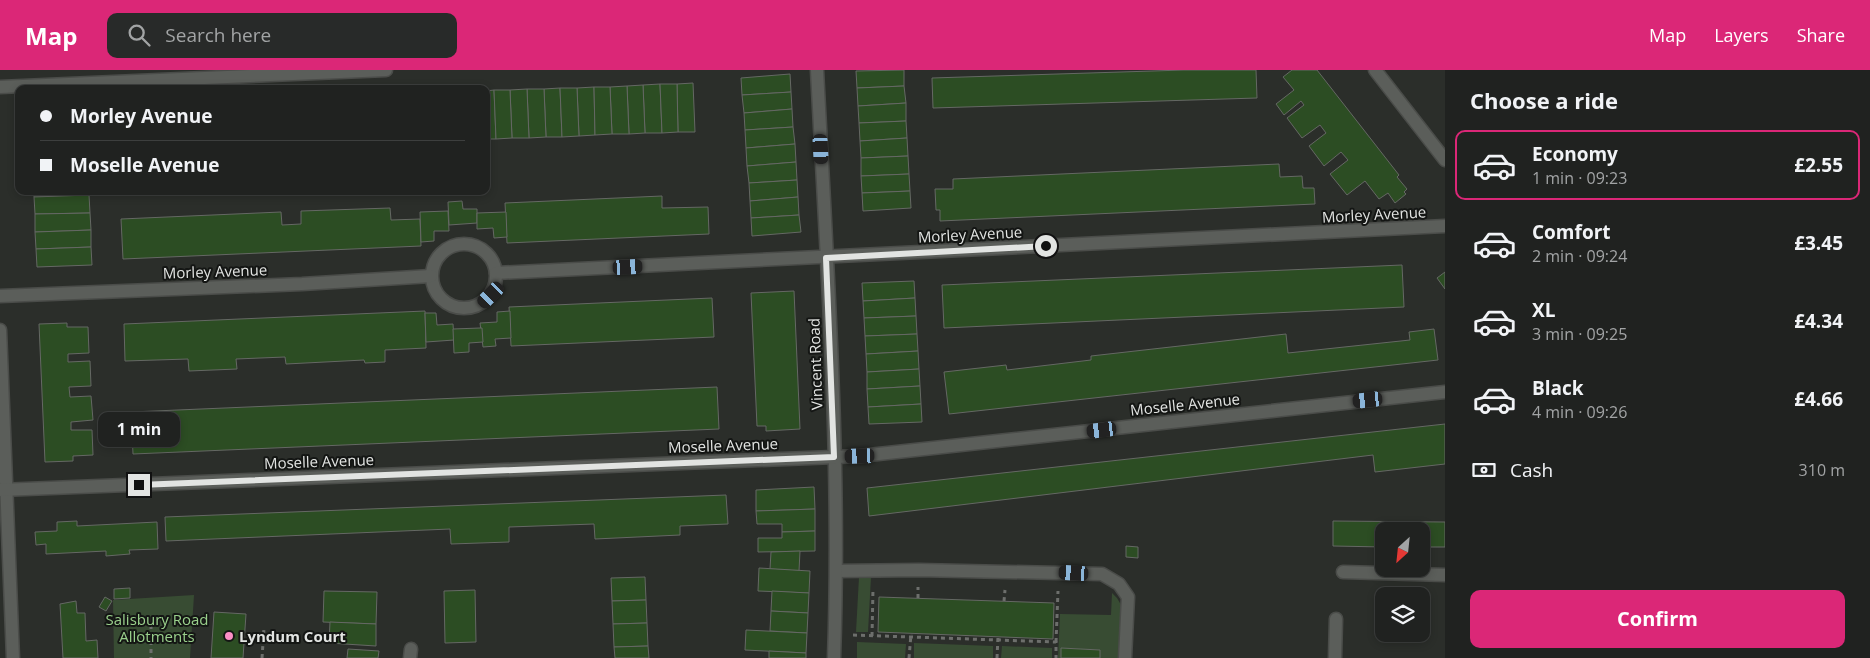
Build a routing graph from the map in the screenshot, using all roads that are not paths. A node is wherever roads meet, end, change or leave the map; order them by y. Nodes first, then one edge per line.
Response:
1 (386, 70) edge
2 (817, 70) edge
3 (1381, 72) edge
4 (15, 85) edge
5 (24, 85) edge
6 (0, 86) edge
7 (1445, 160) edge
8 (1445, 226) edge
9 (826, 258) junction
10 (496, 273) junction
11 (431, 276) junction
12 (0, 296) edge
13 (0, 330) edge
14 (1445, 392) edge
15 (834, 457) junction
16 (3, 490) edge
17 (837, 571) junction
18 (1342, 572) dead end
19 (1445, 575) edge
20 (1336, 619) dead end
21 (13, 658) edge
22 (834, 658) edge
23 (1125, 658) edge
24 (1335, 658) edge

1 - 5 street
2 - 9 street, Vincent Road
3 - 7 street
4 - 6 street
8 - 9 street, Morley Avenue
9 - 10 street, Morley Avenue
9 - 15 street, Vincent Road
10 - 11 street
10 - 11 street
11 - 12 street, Morley Avenue
13 - 16 street
14 - 15 street, Moselle Avenue
15 - 16 street, Moselle Avenue
15 - 17 street, Vincent Road
16 - 21 street
17 - 22 street, Vincent Road
17 - 23 street
18 - 19 street
20 - 24 street

